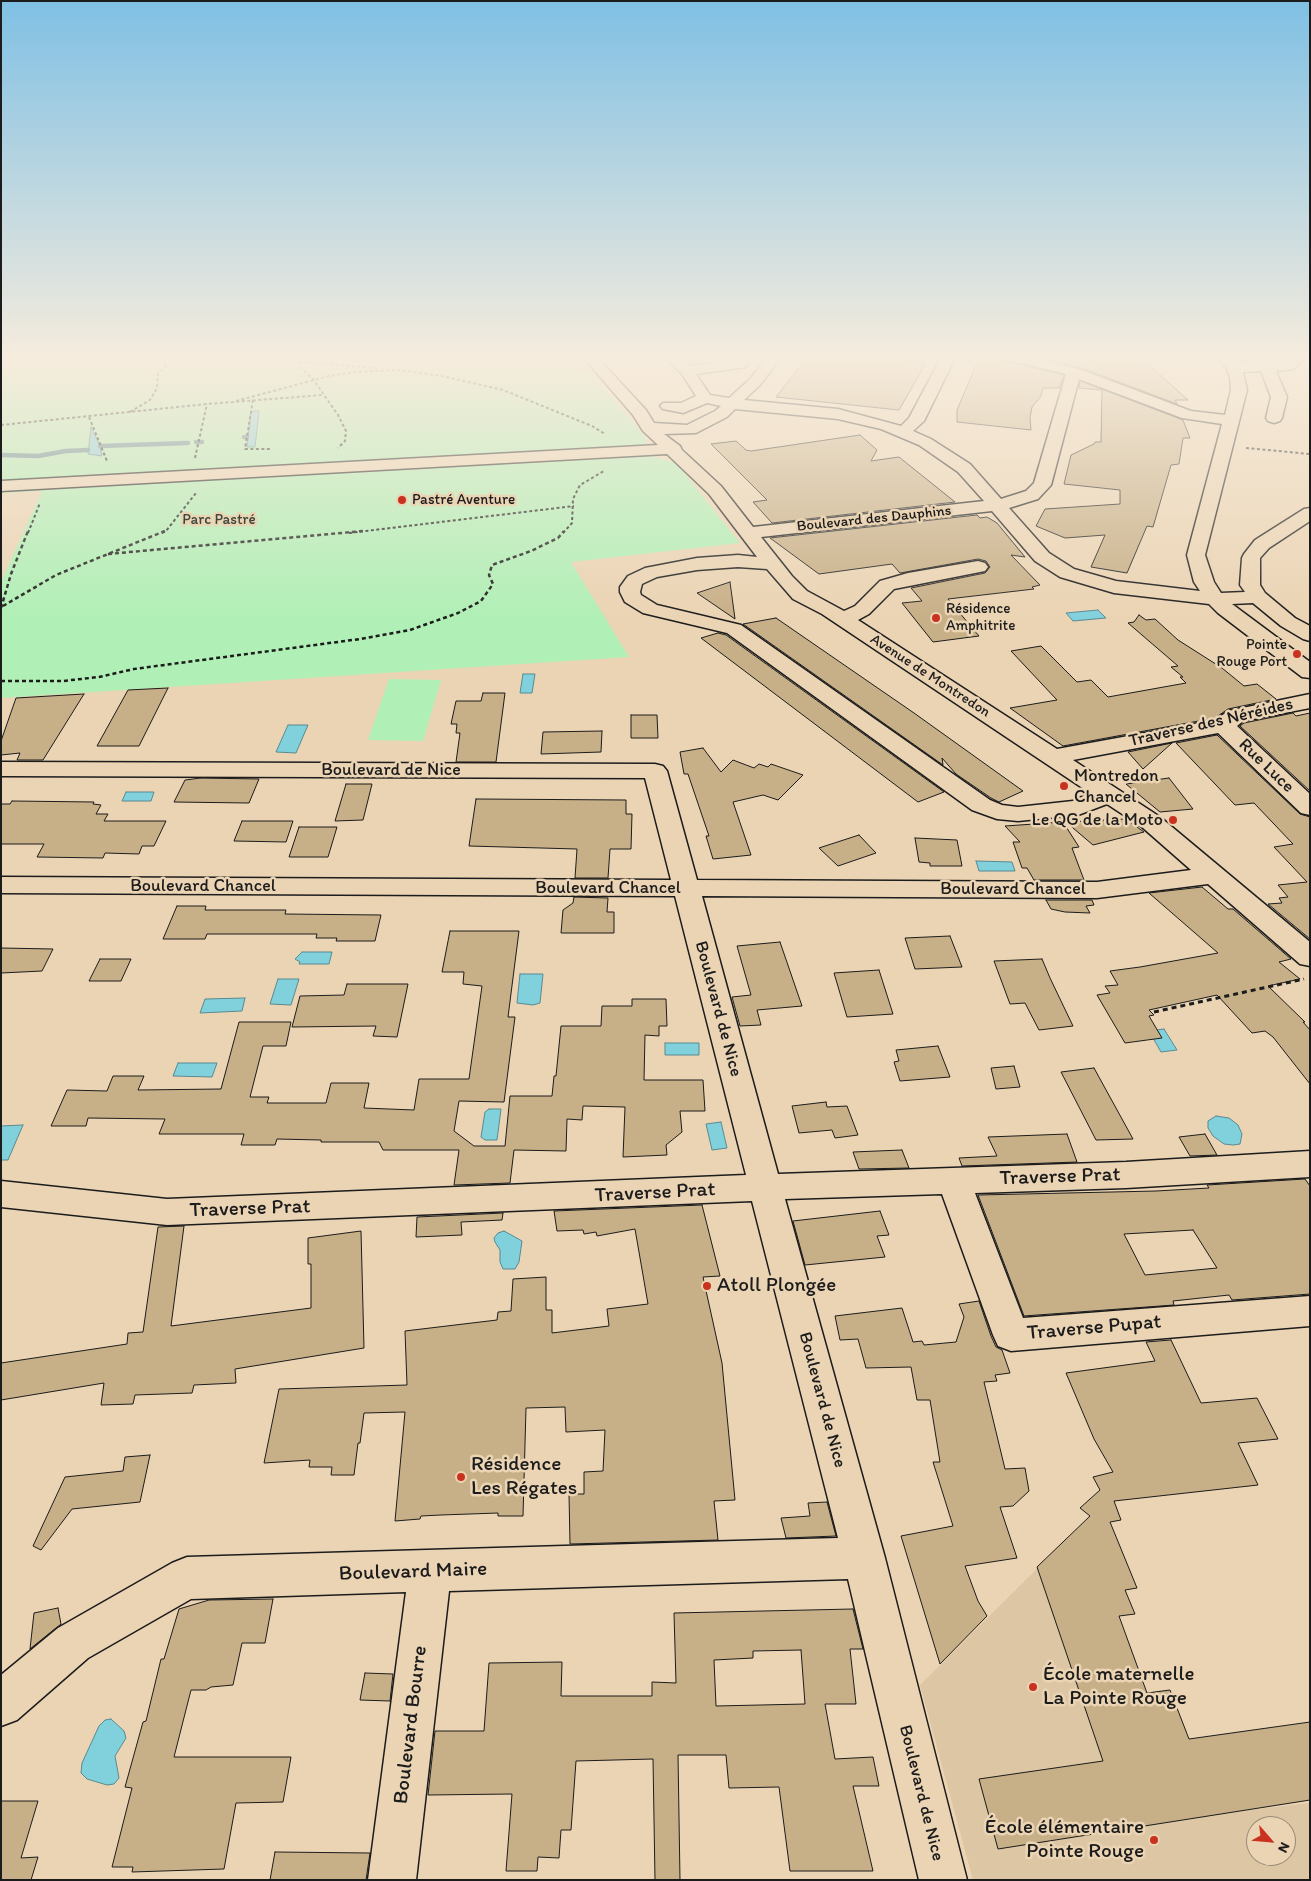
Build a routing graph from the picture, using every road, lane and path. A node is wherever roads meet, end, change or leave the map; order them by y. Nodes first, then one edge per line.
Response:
1 (100, 444) edge
2 (203, 444) edge
3 (246, 444) edge
4 (343, 444) edge
5 (616, 444) edge
6 (659, 444) edge
7 (681, 444) edge
8 (928, 444) edge
9 (1054, 444) edge
10 (1226, 444) edge
11 (1247, 448) dead end
12 (271, 449) dead end
13 (618, 452) junction
14 (1310, 454) edge
15 (299, 470) junction
16 (199, 476) junction
17 (115, 480) junction
18 (47, 484) junction
19 (1, 486) edge
20 (998, 505) junction
21 (574, 506) junction
22 (1310, 513) edge
23 (749, 533) junction
24 (108, 554) junction
25 (773, 564) junction
26 (978, 567) dead end
27 (1204, 582) junction
28 (1254, 591) junction
29 (1215, 599) junction
30 (2, 607) edge
31 (843, 619) junction
32 (1310, 635) edge
33 (1310, 672) edge
34 (1, 681) edge
35 (1310, 701) edge
36 (1223, 725) junction
37 (1054, 757) junction
38 (1, 769) edge
39 (1109, 793) junction
40 (1310, 808) edge
41 (1214, 875) junction
42 (1, 885) edge
43 (686, 888) junction
44 (1297, 935) edge
45 (1310, 957) edge
46 (1310, 978) edge
47 (1154, 1012) dead end
48 (1310, 1164) edge
49 (954, 1181) junction
50 (766, 1187) junction
51 (1, 1194) edge
52 (1310, 1311) edge
53 (864, 1558) junction
54 (430, 1571) junction
55 (1, 1704) edge
56 (392, 1880) edge
57 (943, 1880) edge

1 - 17 path
2 - 16 path
3 - 12 path
4 - 15 path
5 - 13 path
6 - 13 street
7 - 23 street, Avenue de Montredon
8 - 20 street
9 - 20 street, Boulevard des Dauphins
10 - 27 street
11 - 14 path
13 - 15 street
13 - 21 path
15 - 16 street
16 - 17 street
16 - 24 path
17 - 18 street
18 - 19 street
18 - 30 path
20 - 23 street, Boulevard des Dauphins
20 - 29 street
21 - 24 path
21 - 34 path
22 - 28 street
23 - 25 street, Avenue de Montredon
24 - 30 path
25 - 31 street, Avenue de Montredon
25 - 39 street
26 - 31 street
27 - 28 street
27 - 29 street
28 - 29 street
28 - 32 street
29 - 33 street
31 - 37 street, Avenue de Montredon
35 - 36 street, Traverse des Néréides
36 - 37 street, Traverse des Néréides
36 - 40 street, Rue Luce
37 - 39 street, Avenue de Montredon
38 - 43 street, Boulevard de Nice
39 - 41 street, Avenue de Montredon
41 - 43 street, Boulevard Chancel
41 - 44 street, Avenue de Montredon
42 - 43 street, Boulevard Chancel
43 - 50 street, Boulevard de Nice
44 - 45 street, Avenue de Montredon
46 - 47 path
48 - 49 street, Traverse Prat
49 - 50 street, Traverse Prat
49 - 52 street, Traverse Pupat
50 - 51 street, Traverse Prat
50 - 53 street, Boulevard de Nice
53 - 54 street, Boulevard Maire
53 - 57 street, Boulevard de Nice
54 - 55 street, Boulevard Maire
54 - 56 street, Boulevard Bourre

